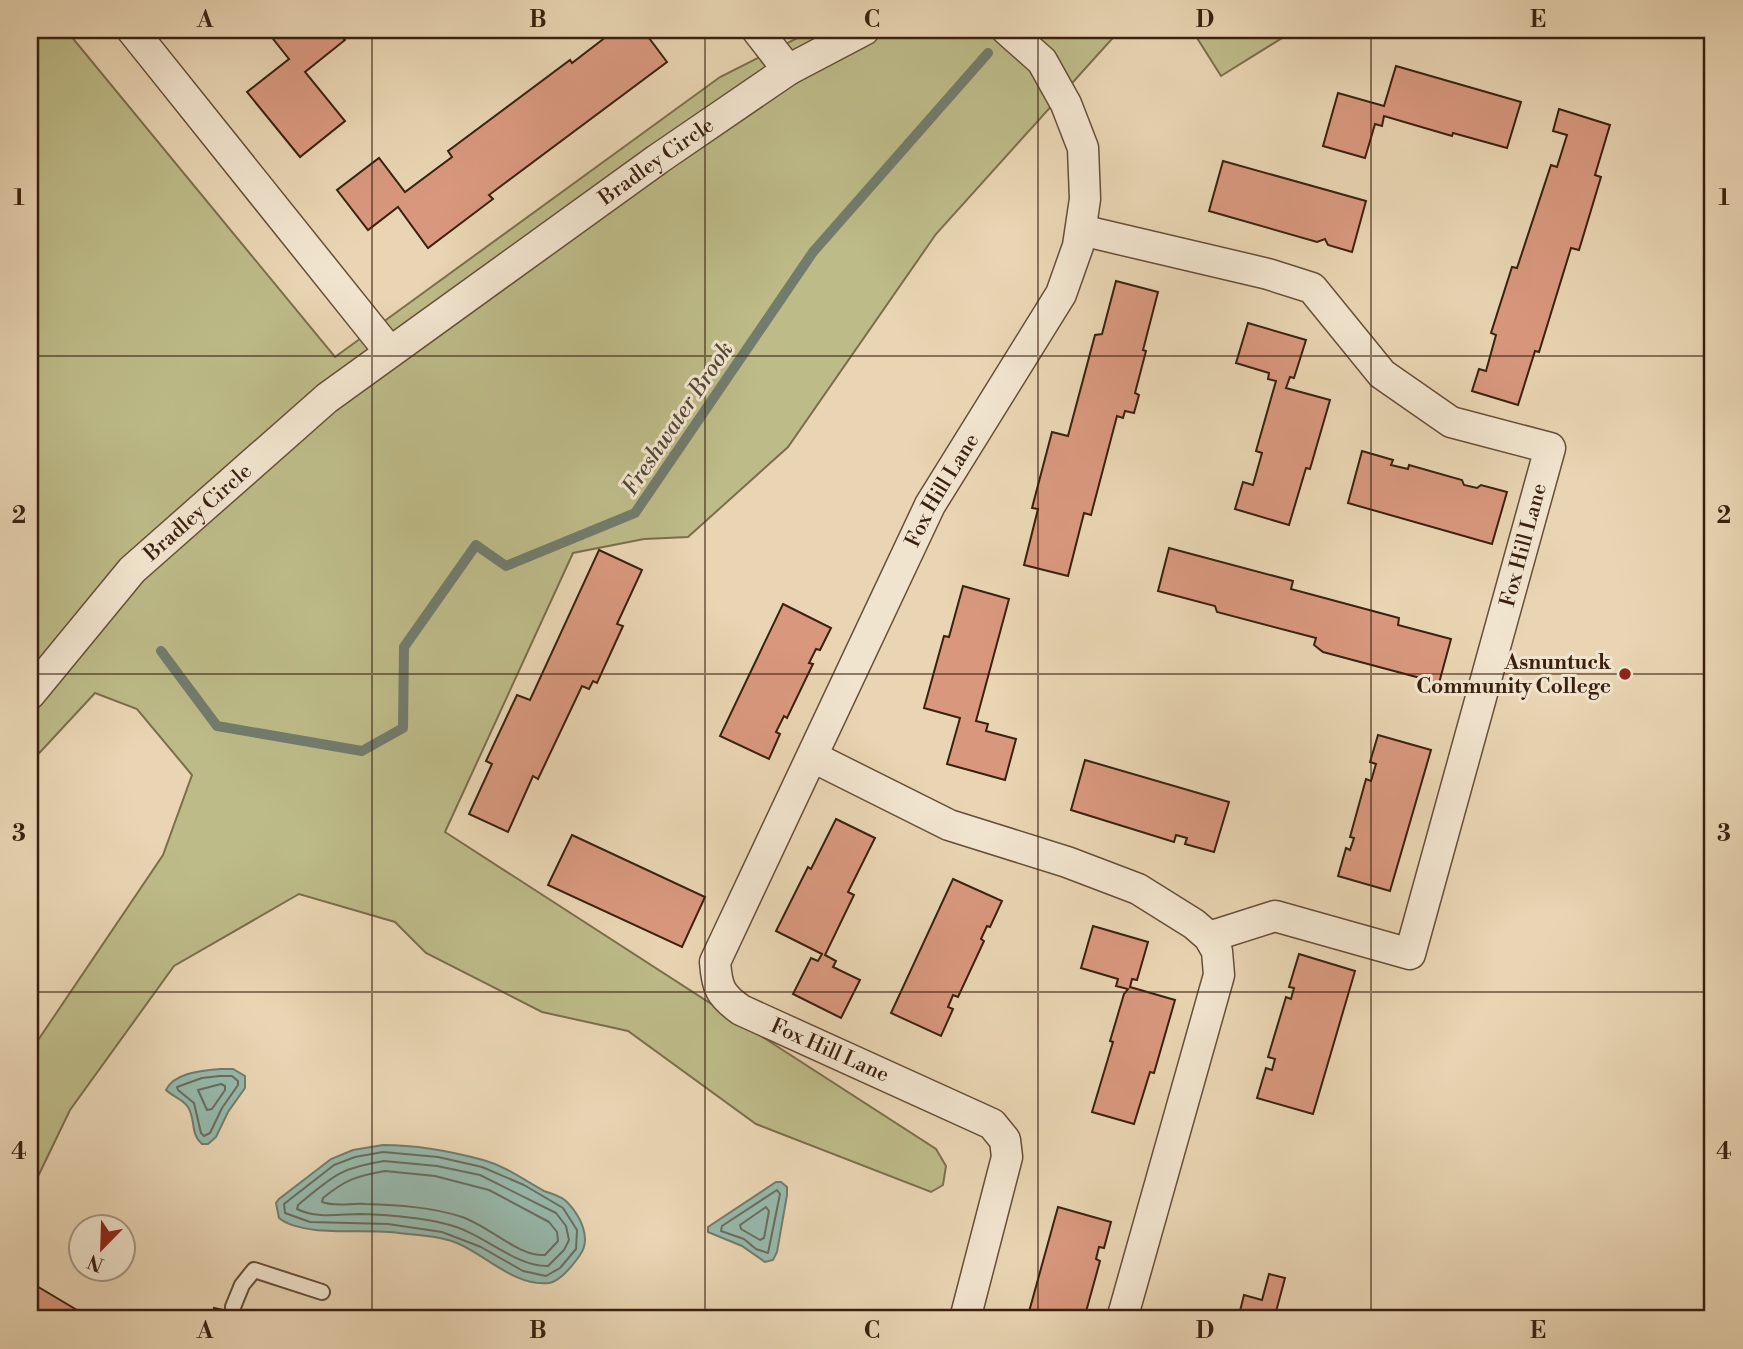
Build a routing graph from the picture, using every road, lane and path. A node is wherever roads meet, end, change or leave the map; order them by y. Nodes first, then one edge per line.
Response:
1 (132, 30) edge
2 (757, 30) edge
3 (864, 30) edge
4 (1007, 30) edge
5 (788, 70) junction
6 (1081, 230) junction
7 (390, 352) junction
8 (30, 694) edge
9 (813, 757) junction
10 (1209, 937) junction
11 (323, 1292) dead end
12 (233, 1307) dead end
13 (965, 1319) edge
14 (1122, 1319) edge

1 - 7 street
2 - 5 street
3 - 5 street, Bradley Circle
4 - 6 street, Fox Hill Lane
5 - 7 street, Bradley Circle
6 - 9 street, Fox Hill Lane
6 - 10 street, Fox Hill Lane
7 - 8 street, Bradley Circle
9 - 10 street
9 - 13 street, Fox Hill Lane
10 - 14 street
11 - 12 lane

